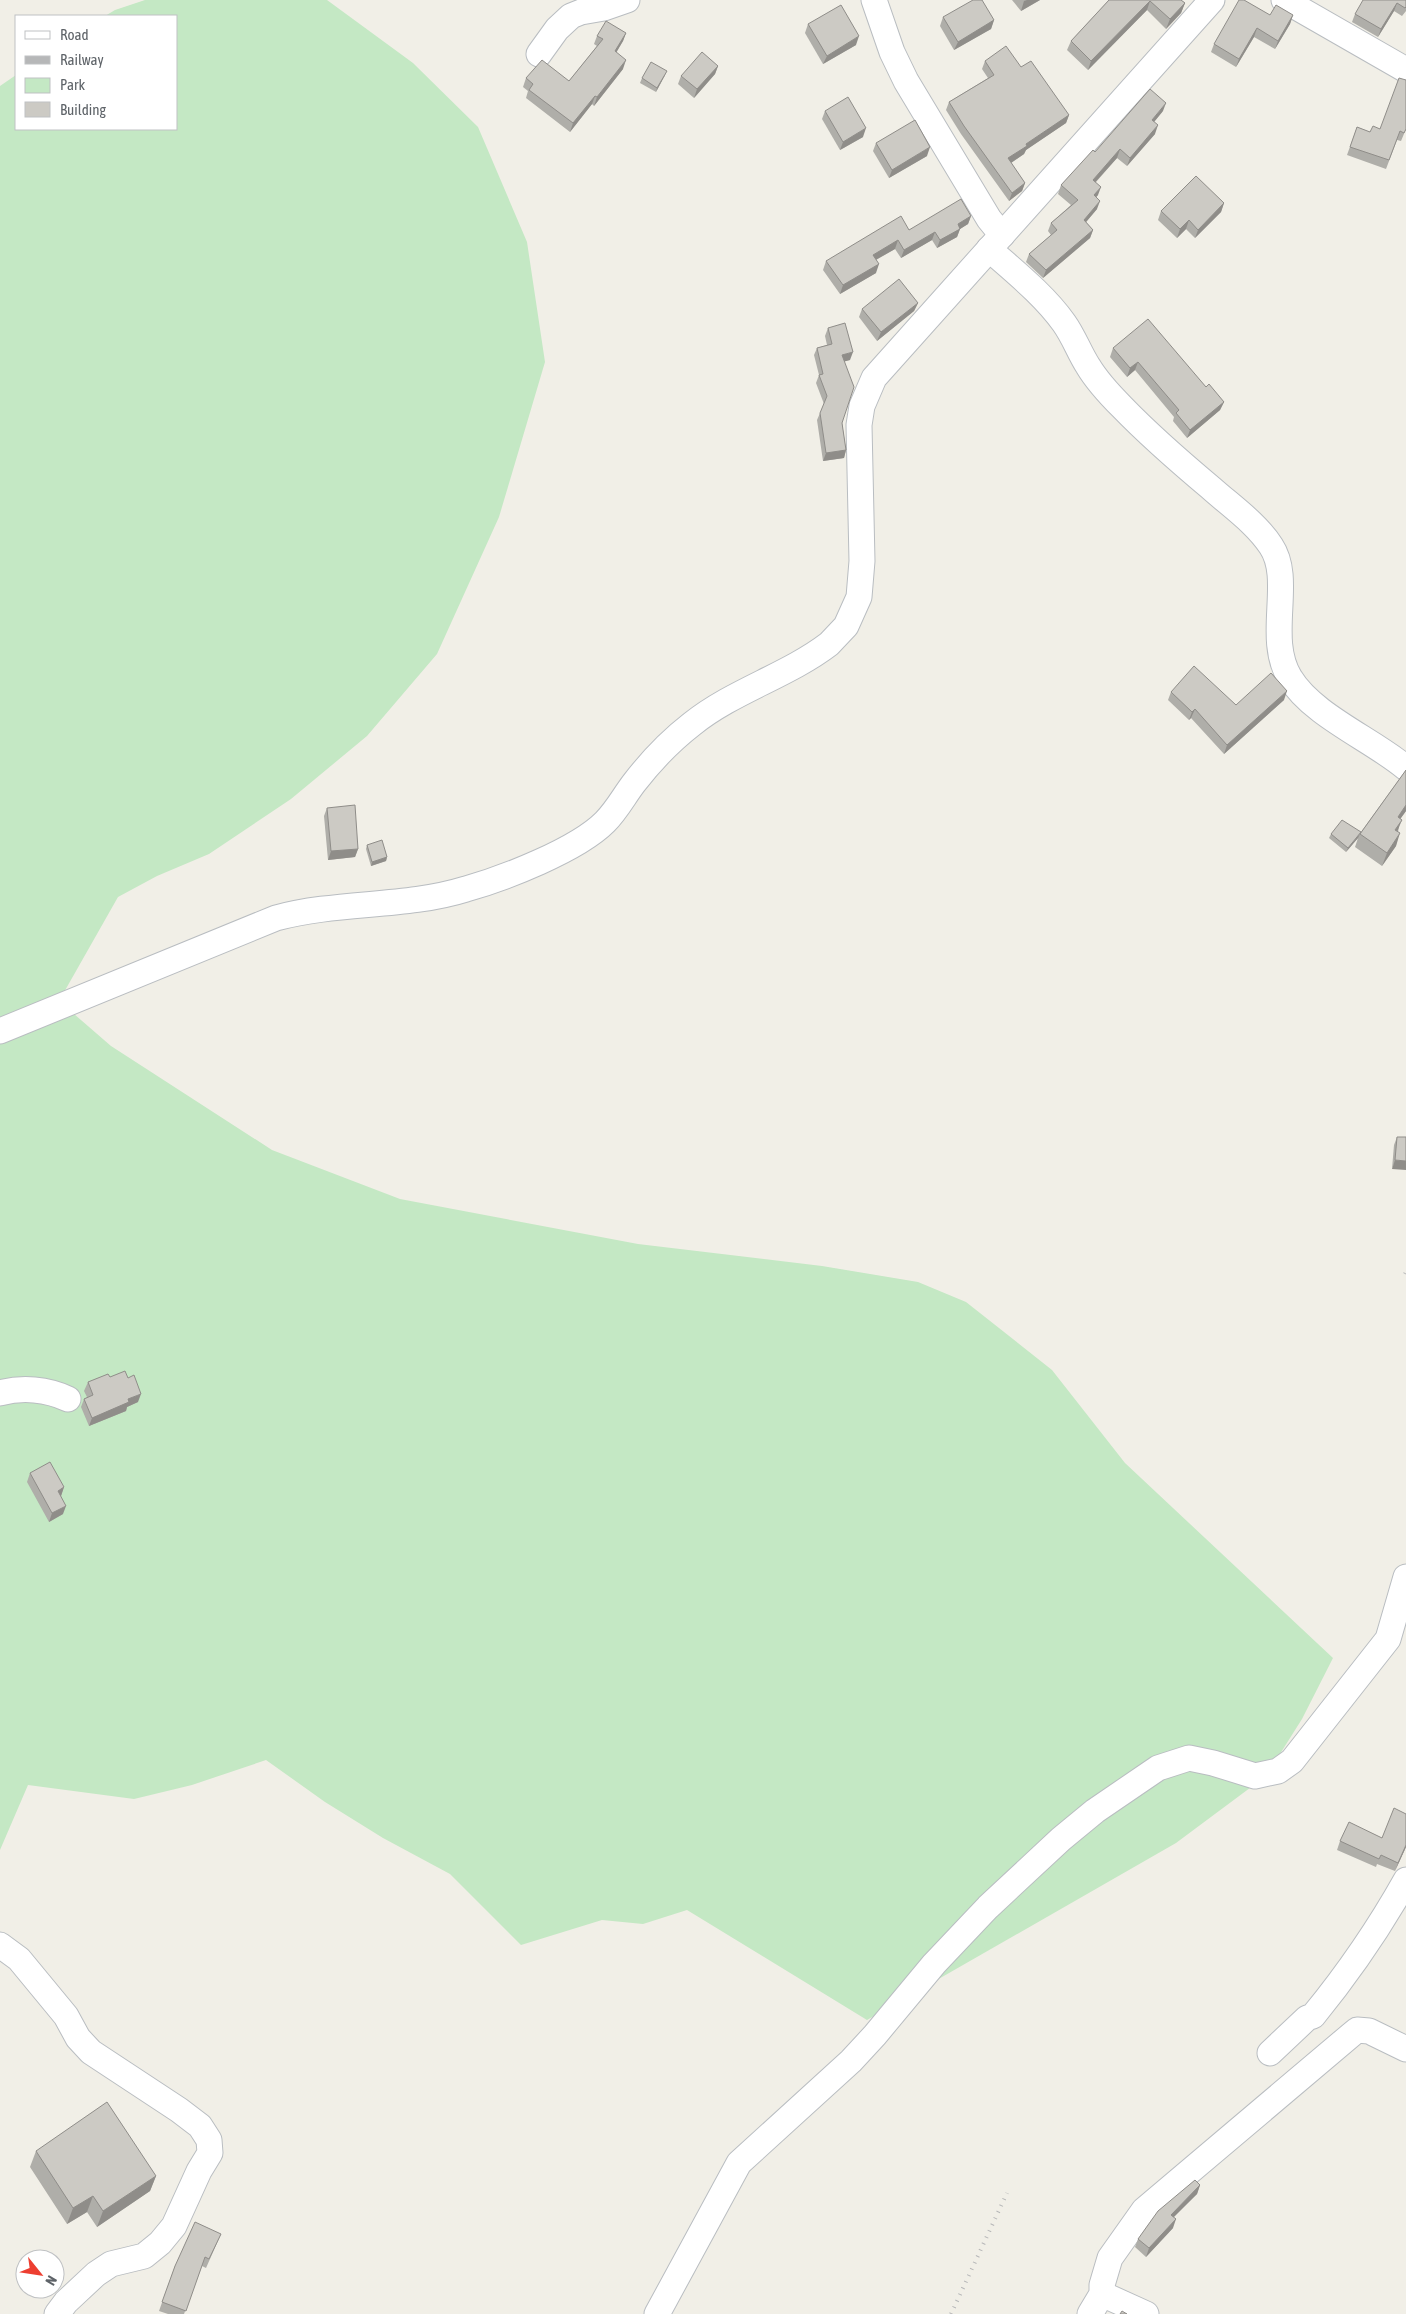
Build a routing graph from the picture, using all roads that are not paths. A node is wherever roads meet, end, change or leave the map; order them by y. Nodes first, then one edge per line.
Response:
1 (627, 0) edge
2 (874, 0) edge
3 (1212, 0) edge
4 (1284, 0) edge
5 (539, 54) dead end
6 (1406, 70) edge
7 (995, 242) junction
8 (1406, 768) edge
9 (0, 1031) edge
10 (0, 1393) edge
11 (68, 1399) dead end
12 (1406, 1578) edge
13 (1406, 1880) edge
14 (0, 1945) edge
15 (1406, 2049) edge
16 (1270, 2053) dead end
17 (1096, 2304) edge
18 (57, 2314) edge
19 (658, 2314) edge
20 (1146, 2314) edge

1 - 5 street
2 - 7 street
3 - 7 street
4 - 6 street
7 - 8 street
7 - 9 street
10 - 11 street
12 - 19 street
13 - 16 street
14 - 18 street
15 - 17 street
17 - 20 street

